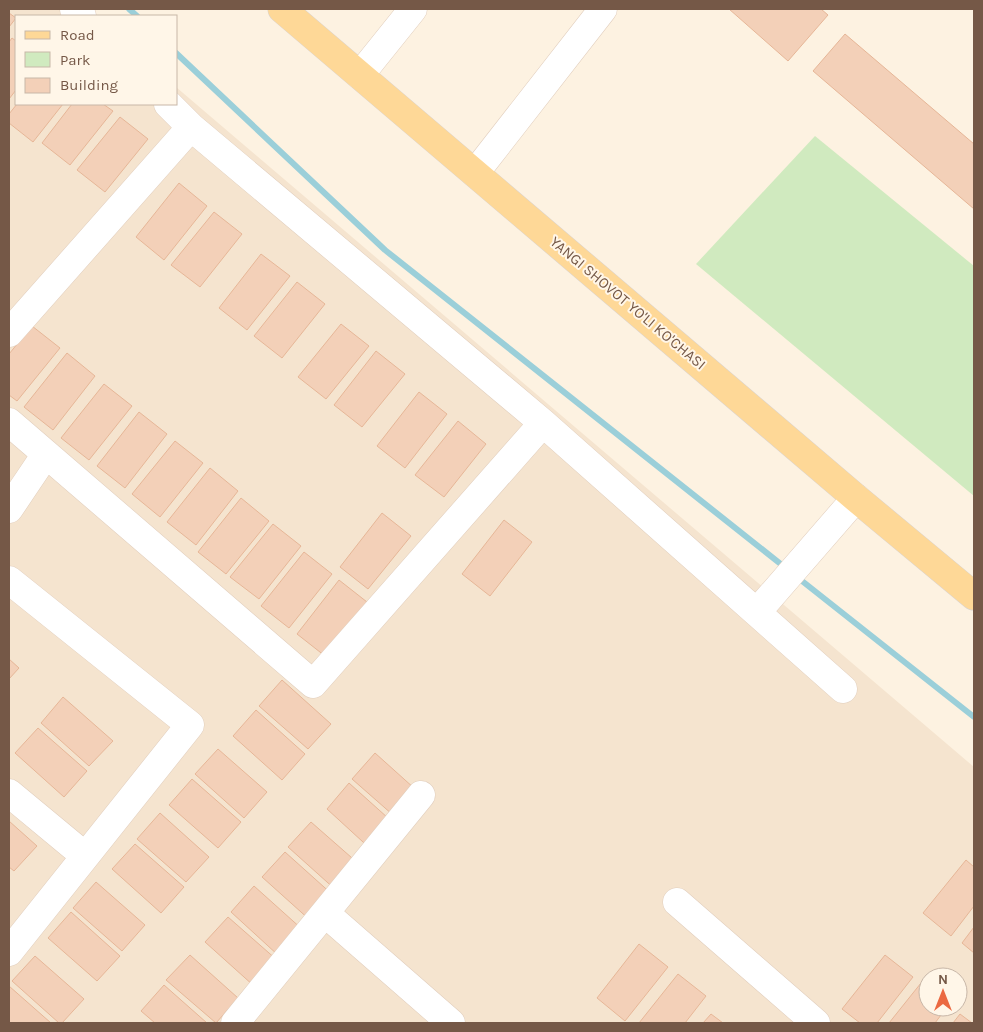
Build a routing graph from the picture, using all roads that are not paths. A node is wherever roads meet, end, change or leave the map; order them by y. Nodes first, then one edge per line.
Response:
1 (282, 9) edge
2 (413, 9) edge
3 (603, 9) edge
4 (360, 75) junction
5 (169, 105) edge
6 (191, 127) junction
7 (475, 173) junction
8 (9, 334) edge
9 (9, 422) edge
10 (543, 423) junction
11 (46, 454) junction
12 (856, 498) junction
13 (9, 509) edge
14 (9, 580) edge
15 (974, 596) edge
16 (757, 612) junction
17 (843, 689) dead end
18 (9, 793) edge
19 (421, 795) dead end
20 (85, 856) junction
21 (678, 902) dead end
22 (325, 913) junction
23 (9, 952) edge
24 (235, 1023) edge
25 (451, 1023) edge
26 (816, 1023) edge

1 - 4 main road, YANGI SHOVOT YO'LI KO'CHASI
2 - 4 street
3 - 7 street
4 - 7 main road, YANGI SHOVOT YO'LI KO'CHASI
5 - 6 street
6 - 8 street
6 - 10 street
7 - 12 main road, YANGI SHOVOT YO'LI KO'CHASI
9 - 11 street
10 - 11 street
10 - 16 street
11 - 13 street
12 - 15 main road, YANGI SHOVOT YO'LI KO'CHASI
12 - 16 street
14 - 20 street
16 - 17 street
18 - 20 street
19 - 22 street
20 - 23 street
21 - 26 street
22 - 24 street
22 - 25 street

